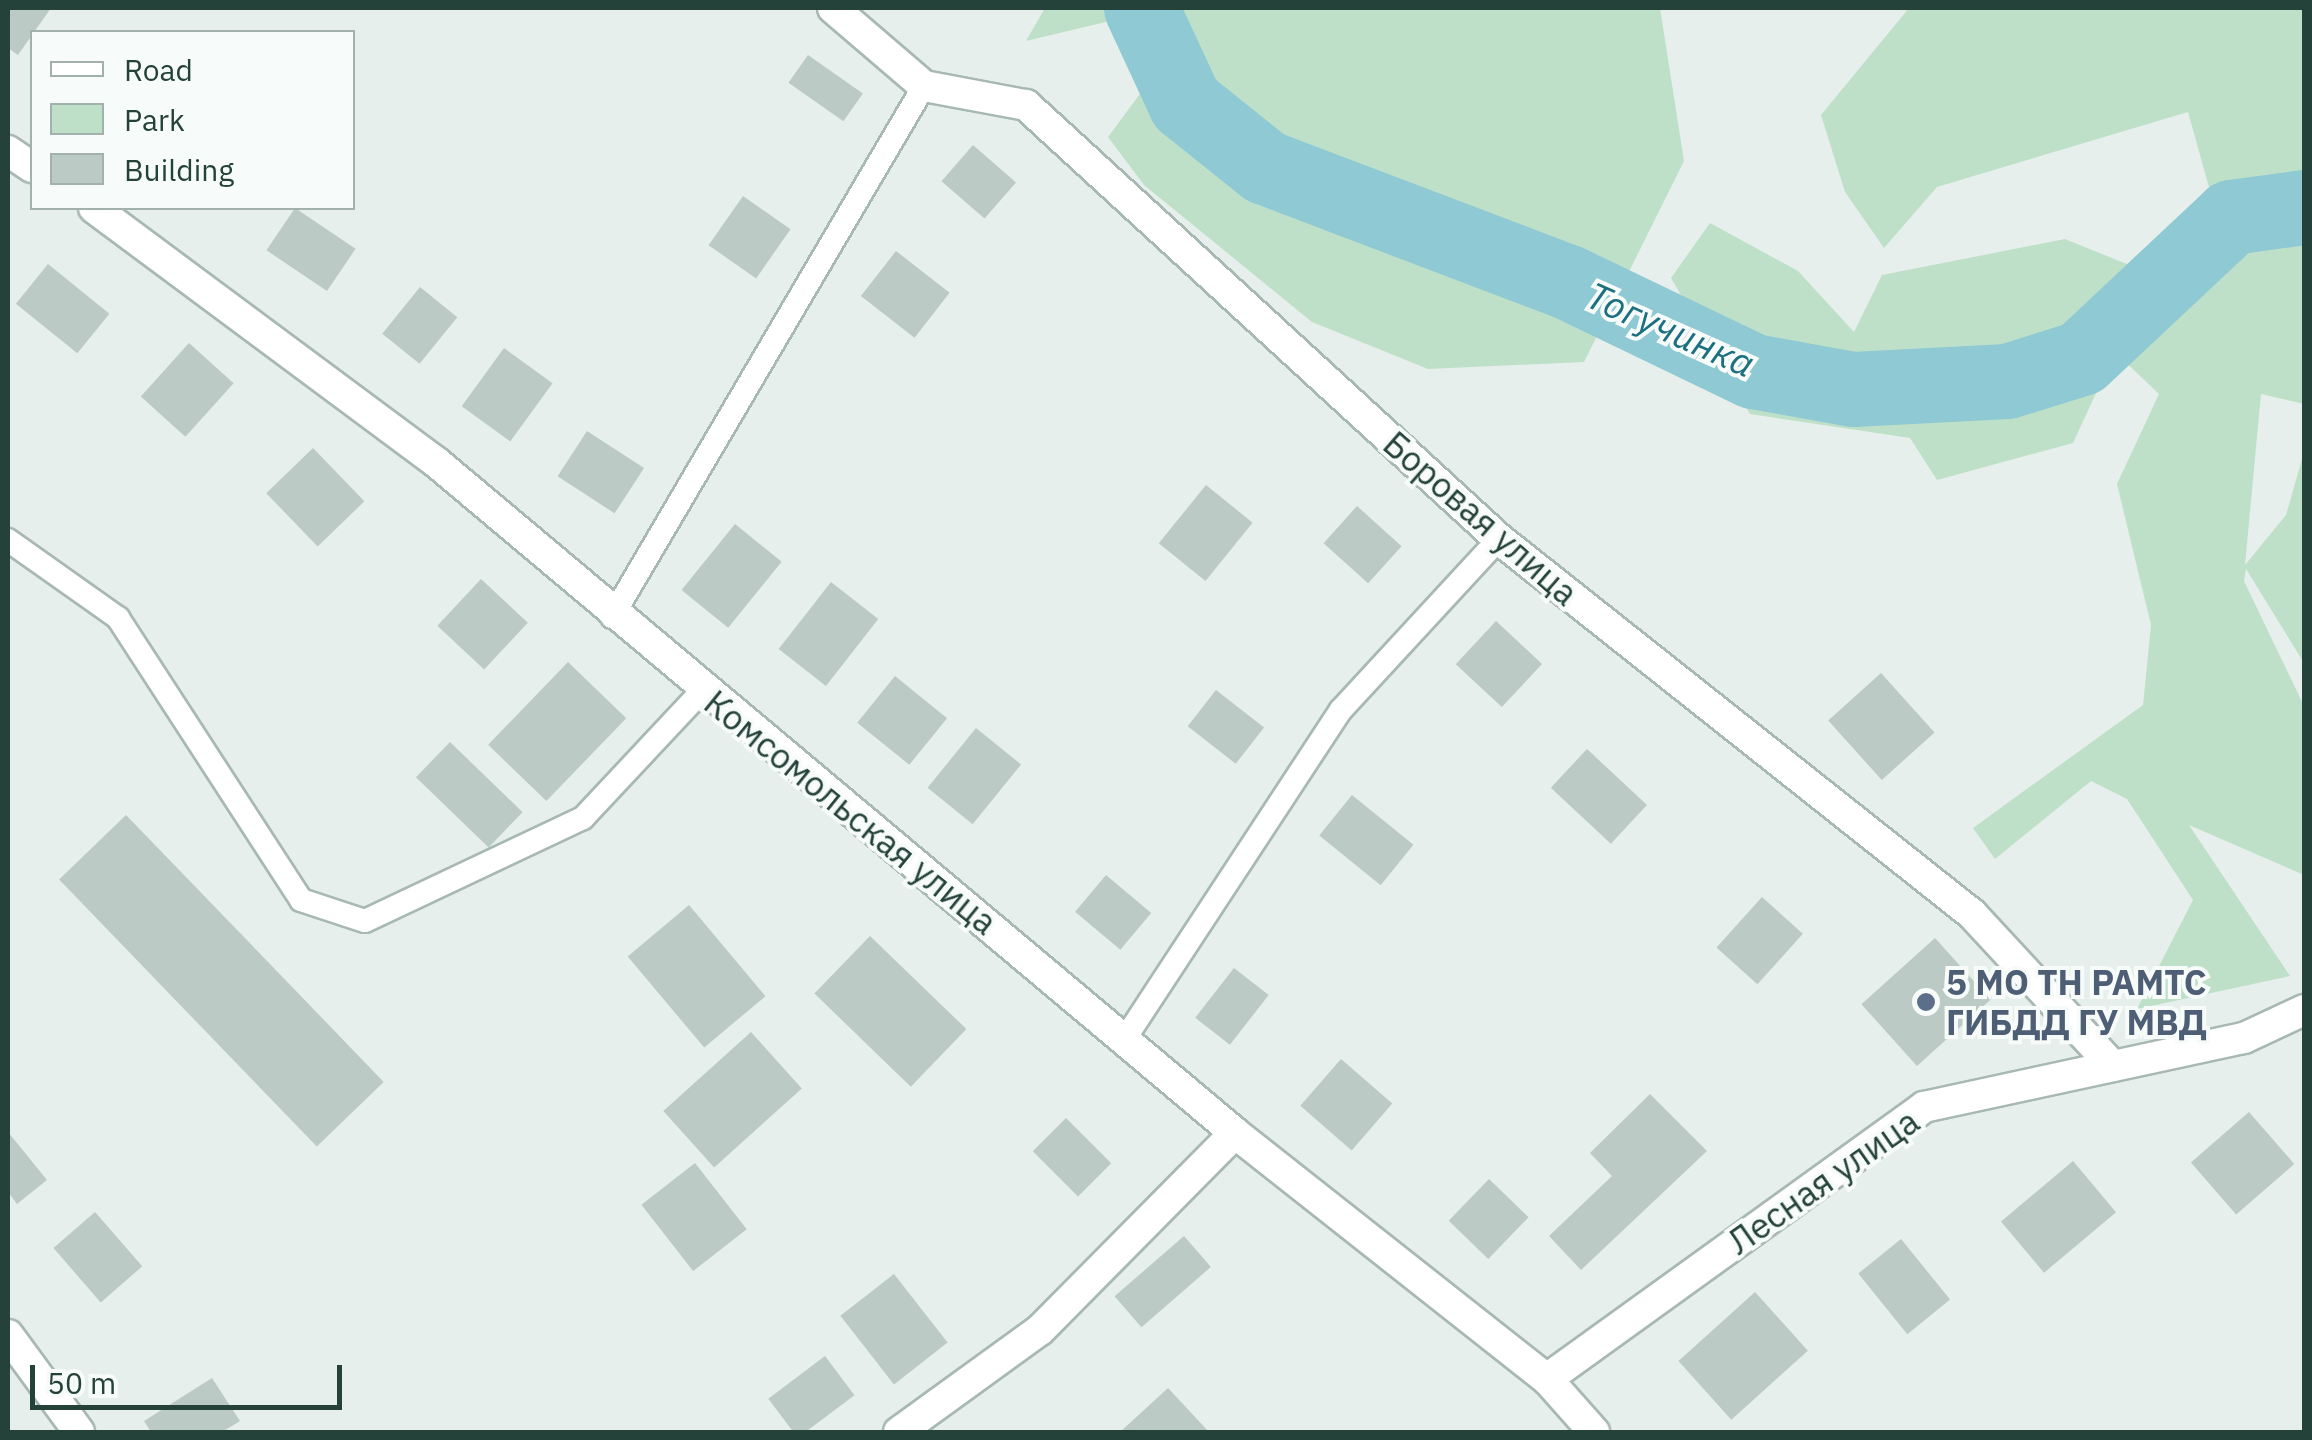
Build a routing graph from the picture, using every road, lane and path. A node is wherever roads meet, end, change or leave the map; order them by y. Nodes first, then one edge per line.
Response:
1 (834, 8) edge
2 (924, 86) junction
3 (8, 151) edge
4 (30, 166) edge
5 (97, 210) edge
6 (1499, 539) junction
7 (8, 540) edge
8 (612, 617) junction
9 (702, 691) junction
10 (2304, 1010) edge
11 (1126, 1037) junction
12 (2112, 1066) junction
13 (1236, 1133) junction
14 (8, 1335) edge
15 (1547, 1379) junction
16 (79, 1432) edge
17 (900, 1432) edge
18 (1594, 1432) edge

1 - 2 street
2 - 6 street, Боровая улица
2 - 8 lane
3 - 4 street
5 - 8 street, Комсомольская улица
6 - 11 lane
6 - 12 street, Боровая улица
7 - 9 lane
8 - 9 street, Комсомольская улица
9 - 11 street, Комсомольская улица
10 - 12 street, Лесная улица
11 - 13 street, Комсомольская улица
12 - 15 street, Лесная улица
13 - 15 street, Комсомольская улица
13 - 17 street
14 - 16 street
15 - 18 street, Комсомольская улица

